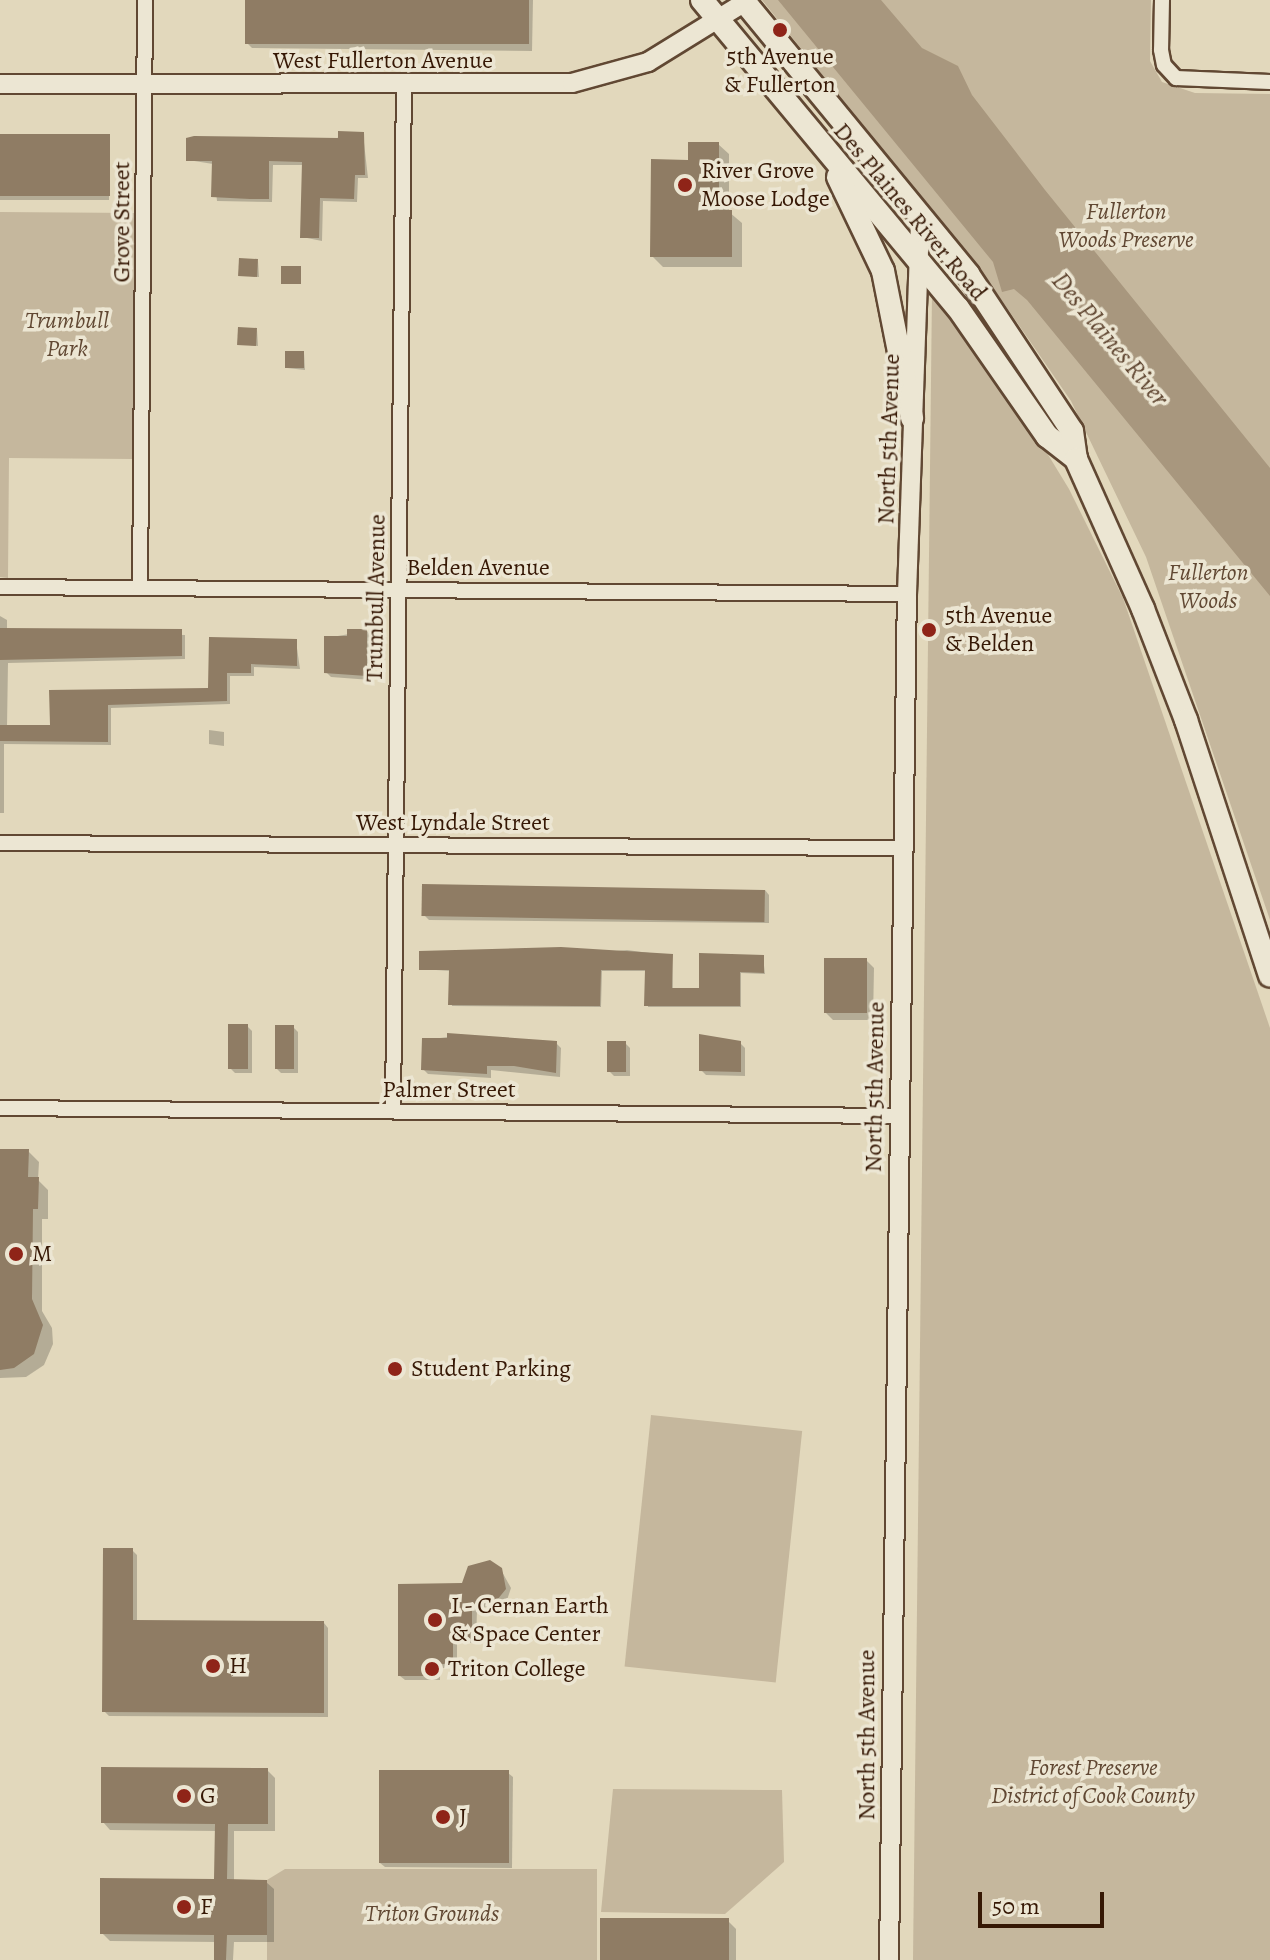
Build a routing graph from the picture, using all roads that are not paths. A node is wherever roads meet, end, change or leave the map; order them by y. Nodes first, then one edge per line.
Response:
1 (145, 0) edge
2 (702, 0) edge
3 (1162, 0) edge
4 (744, 1) edge
5 (717, 20) junction
6 (1270, 82) edge
7 (0, 84) edge
8 (145, 84) junction
9 (404, 85) junction
10 (820, 144) junction
11 (920, 215) junction
12 (919, 261) junction
13 (912, 418) junction
14 (1076, 459) junction
15 (0, 587) edge
16 (140, 587) junction
17 (399, 590) junction
18 (907, 594) junction
19 (0, 843) edge
20 (396, 845) junction
21 (905, 848) junction
22 (1270, 976) edge
23 (0, 1108) edge
24 (393, 1111) junction
25 (899, 1116) junction
26 (889, 1960) edge

1 - 8 street, Grove Street
2 - 5 main road, Des Plaines River Road
3 - 6 street
4 - 5 street, West Fullerton Avenue
4 - 11 main road, Des Plaines River Road
5 - 9 street, West Fullerton Avenue
5 - 10 main road, Des Plaines River Road
7 - 8 street, West Fullerton Avenue
8 - 9 street, West Fullerton Avenue
8 - 16 street, Grove Street
9 - 17 street, Trumbull Avenue
10 - 12 main road, Des Plaines River Road
10 - 13 main road
11 - 12 street, North 5th Avenue
11 - 14 main road, Des Plaines River Road
12 - 13 street, North 5th Avenue
12 - 14 main road, Des Plaines River Road
13 - 18 street, North 5th Avenue
14 - 22 main road, Des Plaines River Road
15 - 16 street, Belden Avenue
16 - 17 street, Belden Avenue
17 - 18 street, Belden Avenue
17 - 20 street, Trumbull Avenue
18 - 21 street, North 5th Avenue
19 - 20 street, West Lyndale Street
20 - 21 street, West Lyndale Street
20 - 24 street, Trumbull Avenue
21 - 25 street, North 5th Avenue
23 - 24 street, Palmer Street
24 - 25 street, Palmer Street
25 - 26 street, North 5th Avenue

